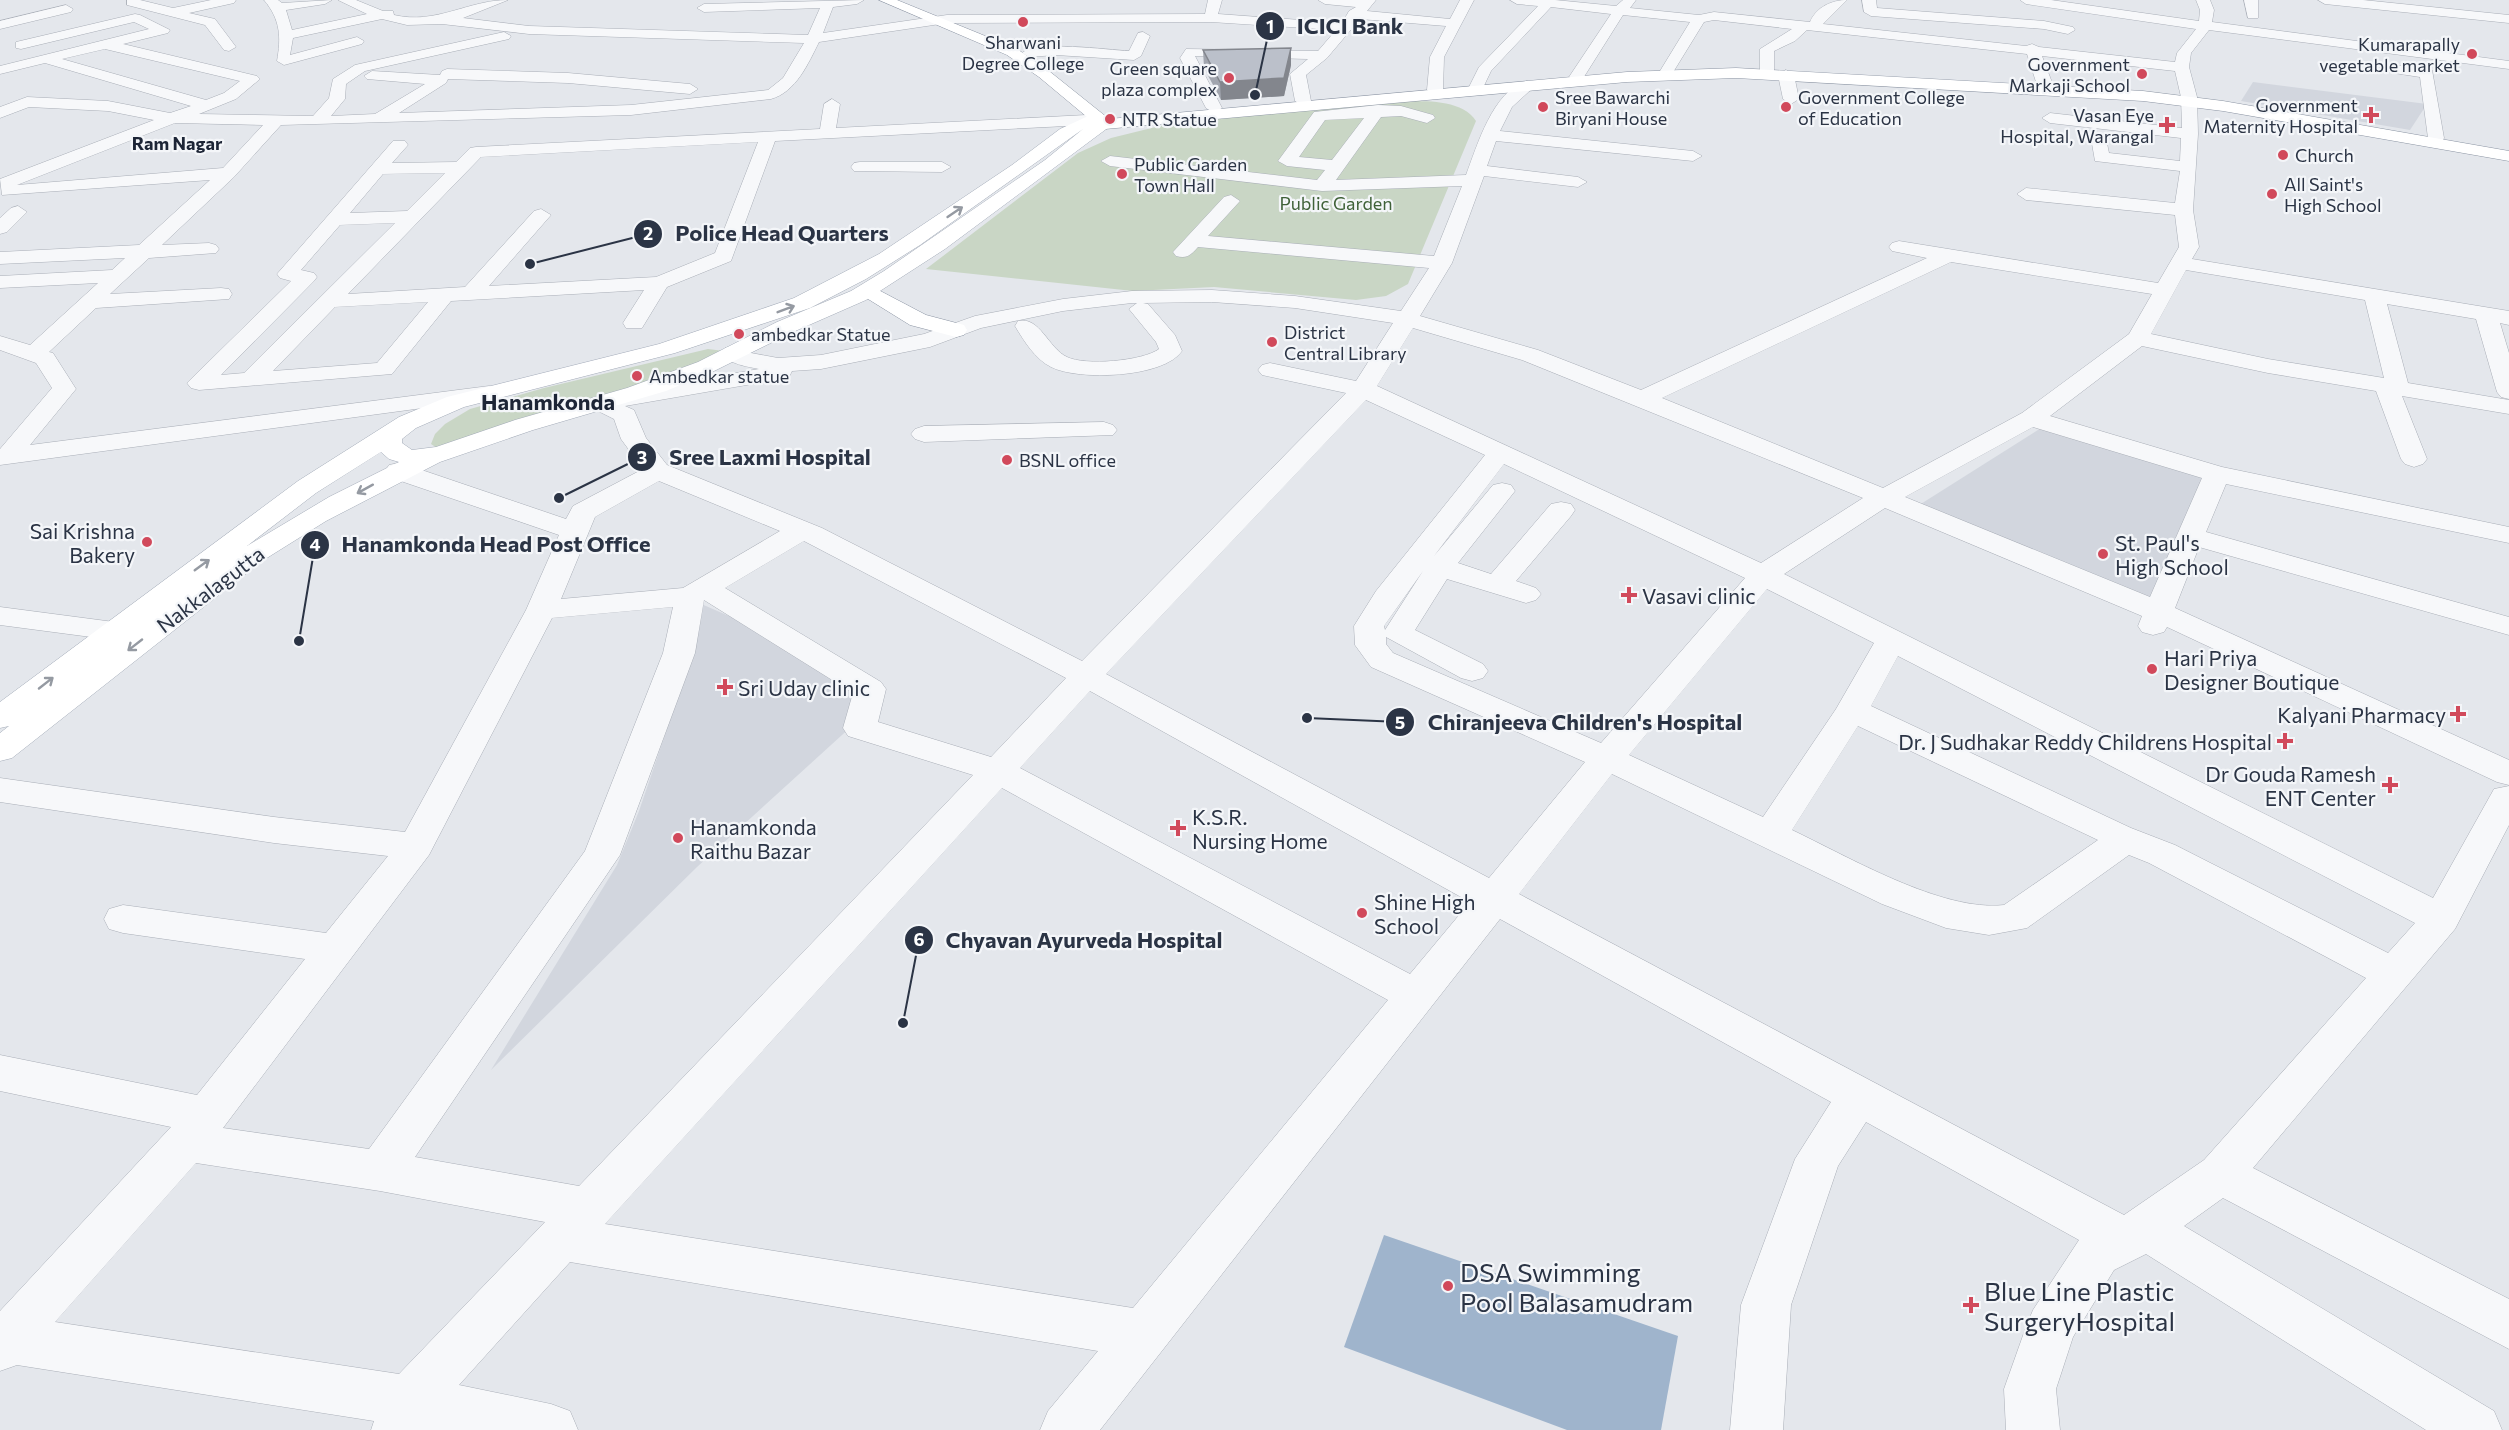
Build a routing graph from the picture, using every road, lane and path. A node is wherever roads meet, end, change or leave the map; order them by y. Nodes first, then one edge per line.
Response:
1 (118, 0) edge
2 (229, 0) edge
3 (325, 0) edge
4 (345, 0) edge
5 (502, 0) edge
6 (856, 0) edge
7 (886, 0) edge
8 (898, 0) edge
9 (1215, 0) edge
10 (1325, 0) edge
11 (1467, 0) edge
12 (1517, 0) edge
13 (1630, 0) edge
14 (1841, 0) edge
15 (1869, 0) edge
16 (2020, 0) edge
17 (2132, 0) edge
18 (2251, 0) edge
19 (2325, 0) edge
20 (2459, 0) edge
21 (2368, 2) edge
22 (36, 3) dead end
23 (1548, 3) junction
24 (274, 4) edge
25 (828, 4) junction
26 (2099, 6) edge
27 (2209, 7) edge
28 (405, 8) dead end
29 (704, 8) dead end
30 (1753, 8) dead end
31 (66, 9) dead end
32 (742, 9) edge
33 (1359, 10) edge
34 (0, 11) edge
35 (176, 11) junction
36 (1619, 11) junction
37 (108, 12) dead end
38 (2116, 14) junction
39 (2252, 15) dead end
40 (2463, 15) junction
41 (383, 16) junction
42 (2133, 16) junction
43 (2490, 17) junction
44 (585, 18) dead end
45 (1211, 18) junction
46 (1458, 18) junction
47 (1736, 18) junction
48 (438, 19) junction
49 (1108, 19) junction
50 (1699, 19) junction
51 (2509, 19) edge
52 (943, 20) junction
53 (2307, 21) dead end
54 (418, 22) junction
55 (0, 25) edge
56 (1810, 25) junction
57 (2205, 26) junction
58 (530, 30) junction
59 (561, 31) junction
60 (596, 32) junction
61 (287, 35) junction
62 (2086, 35) dead end
63 (708, 36) junction
64 (2154, 36) dead end
65 (2303, 37) junction
66 (1102, 38) dead end
67 (1122, 38) dead end
68 (1183, 38) dead end
69 (9, 39) edge
70 (812, 39) junction
71 (104, 44) junction
72 (1221, 44) dead end
73 (229, 47) dead end
74 (571, 48) dead end
75 (2032, 48) junction
76 (2210, 49) dead end
77 (1029, 53) junction
78 (2182, 53) junction
79 (0, 55) edge
80 (1322, 56) junction
81 (42, 58) junction
82 (284, 61) junction
83 (507, 64) dead end
84 (2509, 65) edge
85 (2368, 66) dead end
86 (0, 70) edge
87 (1667, 70) junction
88 (1767, 70) junction
89 (96, 74) junction
90 (447, 74) dead end
91 (1786, 75) junction
92 (346, 76) junction
93 (492, 76) junction
94 (1576, 77) junction
95 (252, 79) junction
96 (65, 82) dead end
97 (2045, 85) junction
98 (1527, 86) junction
99 (1477, 87) junction
100 (1435, 90) junction
101 (736, 96) junction
102 (1416, 97) junction
103 (1791, 99) dead end
104 (2189, 99) junction
105 (1303, 101) junction
106 (832, 104) dead end
107 (206, 105) junction
108 (1214, 108) junction
109 (0, 114) edge
110 (1166, 114) junction
111 (451, 116) junction
112 (170, 118) junction
113 (1427, 118) dead end
114 (2050, 118) dead end
115 (380, 119) junction
116 (1484, 119) junction
117 (1105, 120) junction
118 (276, 121) junction
119 (317, 121) junction
120 (1376, 121) junction
121 (869, 131) junction
122 (828, 134) junction
123 (2190, 134) junction
124 (768, 137) junction
125 (2099, 138) dead end
126 (2436, 138) junction
127 (399, 145) dead end
128 (2509, 153) edge
129 (1694, 156) dead end
130 (943, 158) dead end
131 (1110, 161) dead end
132 (1337, 165) junction
133 (462, 167) junction
134 (2190, 167) junction
135 (378, 169) junction
136 (228, 173) junction
137 (1429, 173) dead end
138 (1475, 175) junction
139 (1578, 182) dead end
140 (0, 185) edge
141 (1322, 186) junction
142 (0, 192) edge
143 (2026, 194) dead end
144 (1231, 201) dead end
145 (2184, 210) junction
146 (18, 212) dead end
147 (541, 215) dead end
148 (412, 217) junction
149 (335, 219) junction
150 (0, 228) edge
151 (1899, 247) dead end
152 (209, 249) dead end
153 (145, 252) junction
154 (1949, 255) junction
155 (0, 258) edge
156 (1442, 263) junction
157 (2179, 263) junction
158 (358, 271) junction
159 (287, 274) junction
160 (119, 276) junction
161 (0, 282) edge
162 (659, 283) junction
163 (867, 290) junction
164 (2164, 290) junction
165 (221, 294) dead end
166 (2374, 294) junction
167 (470, 295) junction
168 (444, 297) junction
169 (328, 301) junction
170 (91, 302) junction
171 (1140, 309) junction
172 (2486, 314) junction
173 (2509, 318) edge
174 (634, 323) dead end
175 (1405, 324) junction
176 (1026, 326) junction
177 (949, 334) junction
178 (2138, 338) junction
179 (0, 343) edge
180 (670, 345) junction
181 (733, 352) junction
182 (34, 354) junction
183 (821, 362) junction
184 (1270, 370) dead end
185 (251, 380) junction
186 (2392, 387) junction
187 (1363, 389) junction
188 (2509, 392) edge
189 (492, 393) junction
190 (1643, 398) junction
191 (605, 402) junction
192 (2509, 407) edge
193 (2031, 418) junction
194 (400, 428) junction
195 (1104, 430) dead end
196 (924, 434) dead end
197 (1499, 454) junction
198 (437, 455) junction
199 (3, 459) edge
200 (2414, 459) dead end
201 (398, 471) junction
202 (658, 471) junction
203 (2217, 474) junction
204 (1502, 491) dead end
205 (1879, 501) junction
206 (1561, 510) dead end
207 (802, 530) junction
208 (574, 531) junction
209 (2509, 535) edge
210 (2190, 536) junction
211 (1428, 563) junction
212 (1763, 575) junction
213 (1497, 585) junction
214 (698, 593) junction
215 (1526, 594) dead end
216 (541, 610) junction
217 (0, 616) edge
218 (2156, 619) junction
219 (2509, 627) edge
220 (114, 631) junction
221 (1892, 640) junction
222 (1472, 671) dead end
223 (1086, 676) junction
224 (1852, 710) junction
225 (0, 718) edge
226 (0, 750) edge
227 (1607, 758) junction
228 (999, 771) junction
229 (0, 790) edge
230 (2508, 790) edge
231 (1770, 836) junction
232 (2118, 837) junction
233 (416, 846) junction
234 (1496, 898) junction
235 (123, 919) dead end
236 (2441, 919) junction
237 (336, 949) junction
238 (2394, 974) junction
239 (1416, 997) junction
240 (0, 1073) edge
241 (1859, 1096) junction
242 (196, 1129) junction
243 (380, 1171) junction
244 (2220, 1174) junction
245 (576, 1224) junction
246 (2137, 1235) junction
247 (2509, 1325) edge
248 (1144, 1334) junction
249 (4, 1343) edge
250 (403, 1416) edge
251 (551, 1430) edge
252 (1067, 1430) edge
253 (1756, 1430) edge
254 (2033, 1430) edge
255 (2475, 1430) edge

1 - 35 street
2 - 35 street
3 - 24 street
4 - 41 street
5 - 48 street
6 - 25 street
7 - 52 main road
8 - 52 main road
9 - 45 street
10 - 33 street
11 - 46 street
12 - 23 street
13 - 36 street
14 - 56 street
15 - 62 street
16 - 26 street
17 - 42 street
18 - 39 street
19 - 21 street
20 - 40 street
21 - 40 street
22 - 34 street
23 - 36 street
23 - 99 street
24 - 61 street
25 - 32 street
25 - 70 street
26 - 38 street
27 - 57 street
28 - 41 street
29 - 32 street
30 - 47 street
31 - 55 street
32 - 63 street
33 - 45 street
33 - 46 street
33 - 80 street
35 - 73 street
36 - 50 street
36 - 94 street
37 - 69 street
38 - 42 street
38 - 64 street
40 - 43 street
41 - 54 street
41 - 61 street
42 - 57 street
43 - 51 street
43 - 84 street
44 - 59 street
45 - 49 street
46 - 100 street
47 - 50 street
47 - 56 street
48 - 54 street
48 - 58 street
49 - 52 street
49 - 66 street
50 - 87 street
52 - 70 street
52 - 77 main road
52 - 117 main road
53 - 65 street
54 - 82 street
56 - 75 street
56 - 88 street
57 - 65 street
57 - 78 street
58 - 59 street
58 - 92 street
59 - 60 street
60 - 63 street
60 - 74 street
61 - 82 street
63 - 70 street
65 - 84 street
67 - 77 street
68 - 72 street
69 - 71 street
70 - 101 street
71 - 81 street
71 - 95 street
75 - 78 street
75 - 97 street
76 - 78 street
77 - 117 main road
78 - 104 street
79 - 81 street
80 - 105 street
80 - 108 street
81 - 86 street
81 - 89 street
82 - 95 street
83 - 93 street
85 - 126 street
87 - 88 main road
87 - 94 main road
88 - 97 main road
89 - 96 street
89 - 107 street
90 - 93 street
91 - 98 main road
91 - 103 street
91 - 104 main road
92 - 115 street
92 - 119 street
93 - 101 street
93 - 111 street
94 - 99 main road
95 - 107 street
97 - 104 main road
98 - 102 main road
98 - 116 street
99 - 100 main road
100 - 105 main road
101 - 111 street
102 - 110 main road
102 - 116 street
104 - 123 street
104 - 126 main road
104 - 128 main road
105 - 108 main road
106 - 122 street
107 - 112 street
108 - 110 main road
109 - 112 street
110 - 117 main road
110 - 117 main road
111 - 115 street
112 - 118 street
112 - 140 street
113 - 120 street
114 - 123 street
115 - 119 street
116 - 129 street
116 - 138 street
117 - 121 street
117 - 163 main road
180 -> 117 main road
118 - 119 street
118 - 136 street
120 - 132 street
120 - 132 street
121 - 122 street
121 - 130 street
122 - 124 street
123 - 134 street
124 - 133 street
124 - 162 street
125 - 134 street
126 - 128 main road
127 - 135 street
131 - 141 street
132 - 137 street
132 - 141 street
133 - 135 street
133 - 148 street
134 - 145 street
135 - 149 street
136 - 142 street
136 - 153 street
138 - 139 street
138 - 141 street
138 - 156 street
143 - 145 street
144 - 156 street
145 - 157 street
146 - 150 street
147 - 167 street
148 - 149 street
148 - 158 street
149 - 159 street
151 - 154 street
152 - 153 street
153 - 155 street
153 - 160 street
154 - 164 street
154 - 190 street
156 - 175 street
157 - 164 street
157 - 166 street
158 - 159 street
158 - 169 street
159 - 185 street
160 - 161 street
160 - 170 street
162 - 167 street
162 - 174 street
163 - 177 main road
163 - 181 main road
164 - 178 street
165 - 170 street
166 - 172 street
166 - 186 street
167 - 168 street
168 - 169 street
168 - 185 street
169 - 185 street
170 - 182 street
171 - 175 street
171 - 176 street
171 - 176 street
172 - 173 street
172 - 188 street
175 - 177 street
175 - 187 street
175 - 190 street
175 - 205 street
176 - 177 street
177 - 183 street
178 - 186 street
178 - 193 street
179 - 182 street
180 - 181 main road
180 - 189 main road
181 - 183 street
181 - 191 main road
182 - 199 street
183 - 191 street
184 - 187 street
186 - 192 street
186 - 200 street
187 - 197 street
187 - 223 street
189 - 194 main road
189 - 199 street
190 - 205 street
191 - 198 main road
191 - 202 street
193 - 203 street
193 - 205 street
194 - 198 main road
194 - 199 street
220 -> 194 main road
195 - 196 street
197 - 211 street
197 - 212 street
198 - 201 main road, Nakkalagutta
201 - 208 street
201 -> 226 main road, Nakkalagutta
202 - 207 street
202 - 208 street
203 - 209 street
203 - 210 street
204 - 211 street
205 - 212 street
205 - 218 street
206 - 213 street
207 - 214 street
207 - 223 street
208 - 216 street
210 - 218 street
210 - 219 street
211 - 213 street
211 - 222 street
211 - 227 street
212 - 221 street
212 - 227 street
213 - 215 street
214 - 216 street
214 - 228 street
214 - 243 street
216 - 233 street
217 - 220 street
218 - 230 street
225 -> 220 main road
221 - 224 street
221 - 236 street
223 - 228 street
223 - 234 street
224 - 231 street
224 - 232 street
227 - 231 street
227 - 234 street
228 - 239 street
228 - 245 street
229 - 233 street
230 - 236 street
231 - 232 street
232 - 238 street
233 - 237 street
234 - 239 street
234 - 241 street
235 - 237 street
236 - 238 street
237 - 242 street
238 - 244 street
239 - 248 street
240 - 242 street
241 - 246 street
241 - 253 street
242 - 243 street
242 - 249 street
243 - 245 street
244 - 246 street
244 - 247 street
245 - 248 street
245 - 250 street
246 - 254 street
246 - 255 street
248 - 252 street
249 - 250 street
250 - 251 street

